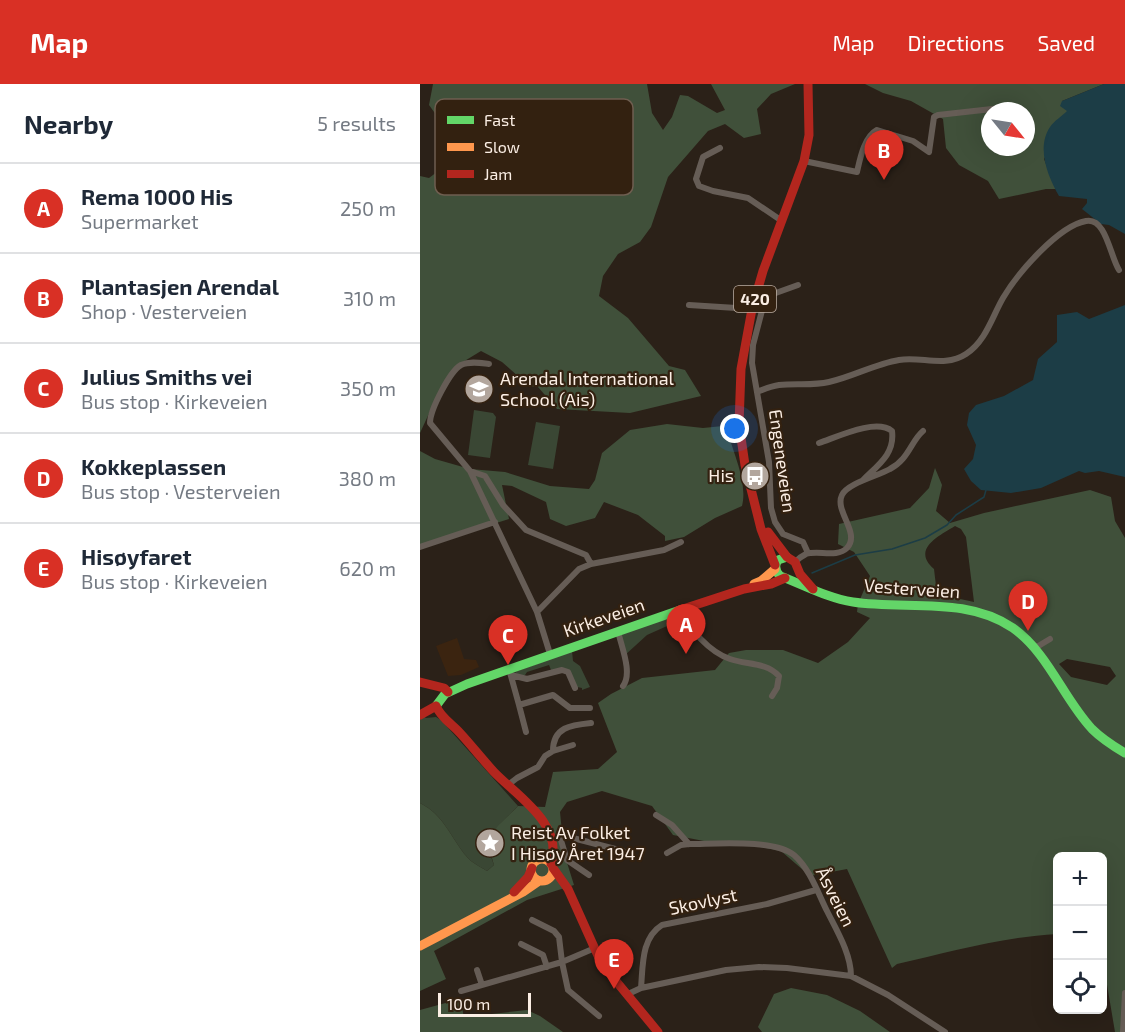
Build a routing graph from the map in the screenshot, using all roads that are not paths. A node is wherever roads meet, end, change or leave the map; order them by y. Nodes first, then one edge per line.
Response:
1 (808, 84) edge
2 (981, 110) edge
3 (720, 148) dead end
4 (804, 161) junction
5 (782, 222) junction
6 (1119, 270) dead end
7 (798, 285) dead end
8 (689, 305) dead end
9 (752, 309) junction
10 (489, 364) dead end
11 (757, 392) junction
12 (923, 431) dead end
13 (819, 442) dead end
14 (470, 471) junction
15 (861, 482) junction
16 (759, 519) junction
17 (495, 522) junction
18 (681, 542) dead end
19 (420, 547) edge
20 (808, 553) junction
21 (793, 562) junction
22 (591, 564) junction
23 (775, 567) junction
24 (786, 578) junction
25 (744, 589) junction
26 (814, 590) junction
27 (679, 610) junction
28 (537, 612) junction
29 (618, 631) junction
30 (1050, 639) dead end
31 (1035, 648) junction
32 (550, 654) junction
33 (510, 672) junction
34 (420, 682) edge
35 (622, 686) dead end
36 (575, 688) dead end
37 (448, 692) junction
38 (772, 696) dead end
39 (438, 704) junction
40 (519, 705) junction
41 (590, 708) dead end
42 (420, 715) edge
43 (591, 723) dead end
44 (526, 732) dead end
45 (573, 745) dead end
46 (553, 751) junction
47 (1125, 753) edge
48 (508, 785) junction
49 (656, 815) dead end
50 (555, 837) junction
51 (689, 844) junction
52 (623, 851) dead end
53 (667, 853) dead end
54 (540, 860) junction
55 (552, 866) junction
56 (532, 868) junction
57 (589, 875) dead end
58 (542, 881) junction
59 (816, 890) junction
60 (571, 897) junction
61 (501, 903) junction
62 (532, 920) dead end
63 (521, 944) dead end
64 (420, 946) edge
65 (595, 948) junction
66 (562, 962) junction
67 (547, 967) junction
68 (477, 970) dead end
69 (851, 976) junction
70 (482, 985) junction
71 (641, 988) junction
72 (461, 991) dead end
73 (1125, 993) edge
74 (626, 995) junction
75 (599, 1016) dead end
76 (658, 1032) edge
77 (945, 1032) edge
78 (1123, 1032) edge

1 - 4 main road, 420
2 - 4 street
3 - 5 street
4 - 5 main road, 420
5 - 9 main road, 420
6 - 11 street, Engeneveien
7 - 11 street, Engeneveien
8 - 9 street
9 - 16 main road, 420
10 - 14 street
11 - 20 street, Engeneveien
12 - 15 street
13 - 15 street
14 - 17 street
14 - 22 street
15 - 20 street
16 - 21 main road, 420
16 - 23 main road, 420
17 - 19 street
17 - 28 street
18 - 22 street
20 - 21 street
21 - 23 main road
21 - 24 main road
21 - 26 main road, 420
22 - 28 street
23 - 24 main road, 420
23 - 25 main road, Kirkeveien
24 - 25 main road, Kirkeveien
24 - 26 main road, Vesterveien / 420
25 - 27 main road, Kirkeveien
26 - 31 main road, Vesterveien / 420
27 - 29 main road, Kirkeveien
27 - 38 street
28 - 32 street
29 - 32 main road, Kirkeveien
29 - 35 street
30 - 31 street
31 - 47 main road, Vesterveien / 420
32 - 33 main road, Kirkeveien
33 - 36 street, Kirkeveien
33 - 37 main road, Kirkeveien
33 - 40 street
34 - 37 main road
37 - 39 main road
39 - 42 main road
39 - 48 main road
40 - 41 street
40 - 44 street
43 - 46 street
45 - 46 street
46 - 48 street
48 - 50 main road
49 - 51 street
50 - 52 street
50 - 54 main road
50 - 55 main road
50 - 57 street
51 - 53 street, Åsveien
51 - 59 street, Åsveien
54 - 55 main road
54 - 56 main road
55 - 58 main road
55 - 60 main road
56 - 58 main road
56 - 61 main road
58 - 60 main road
58 - 61 main road
59 - 69 street, Åsveien
59 - 71 street, Skovlyst
60 - 65 main road
61 - 64 main road
62 - 66 street
63 - 67 street
65 - 66 street
65 - 74 main road
66 - 67 street
66 - 75 street
67 - 70 street
68 - 70 street
69 - 71 street
69 - 77 street
70 - 72 street
71 - 74 street
73 - 78 street
74 - 76 main road

